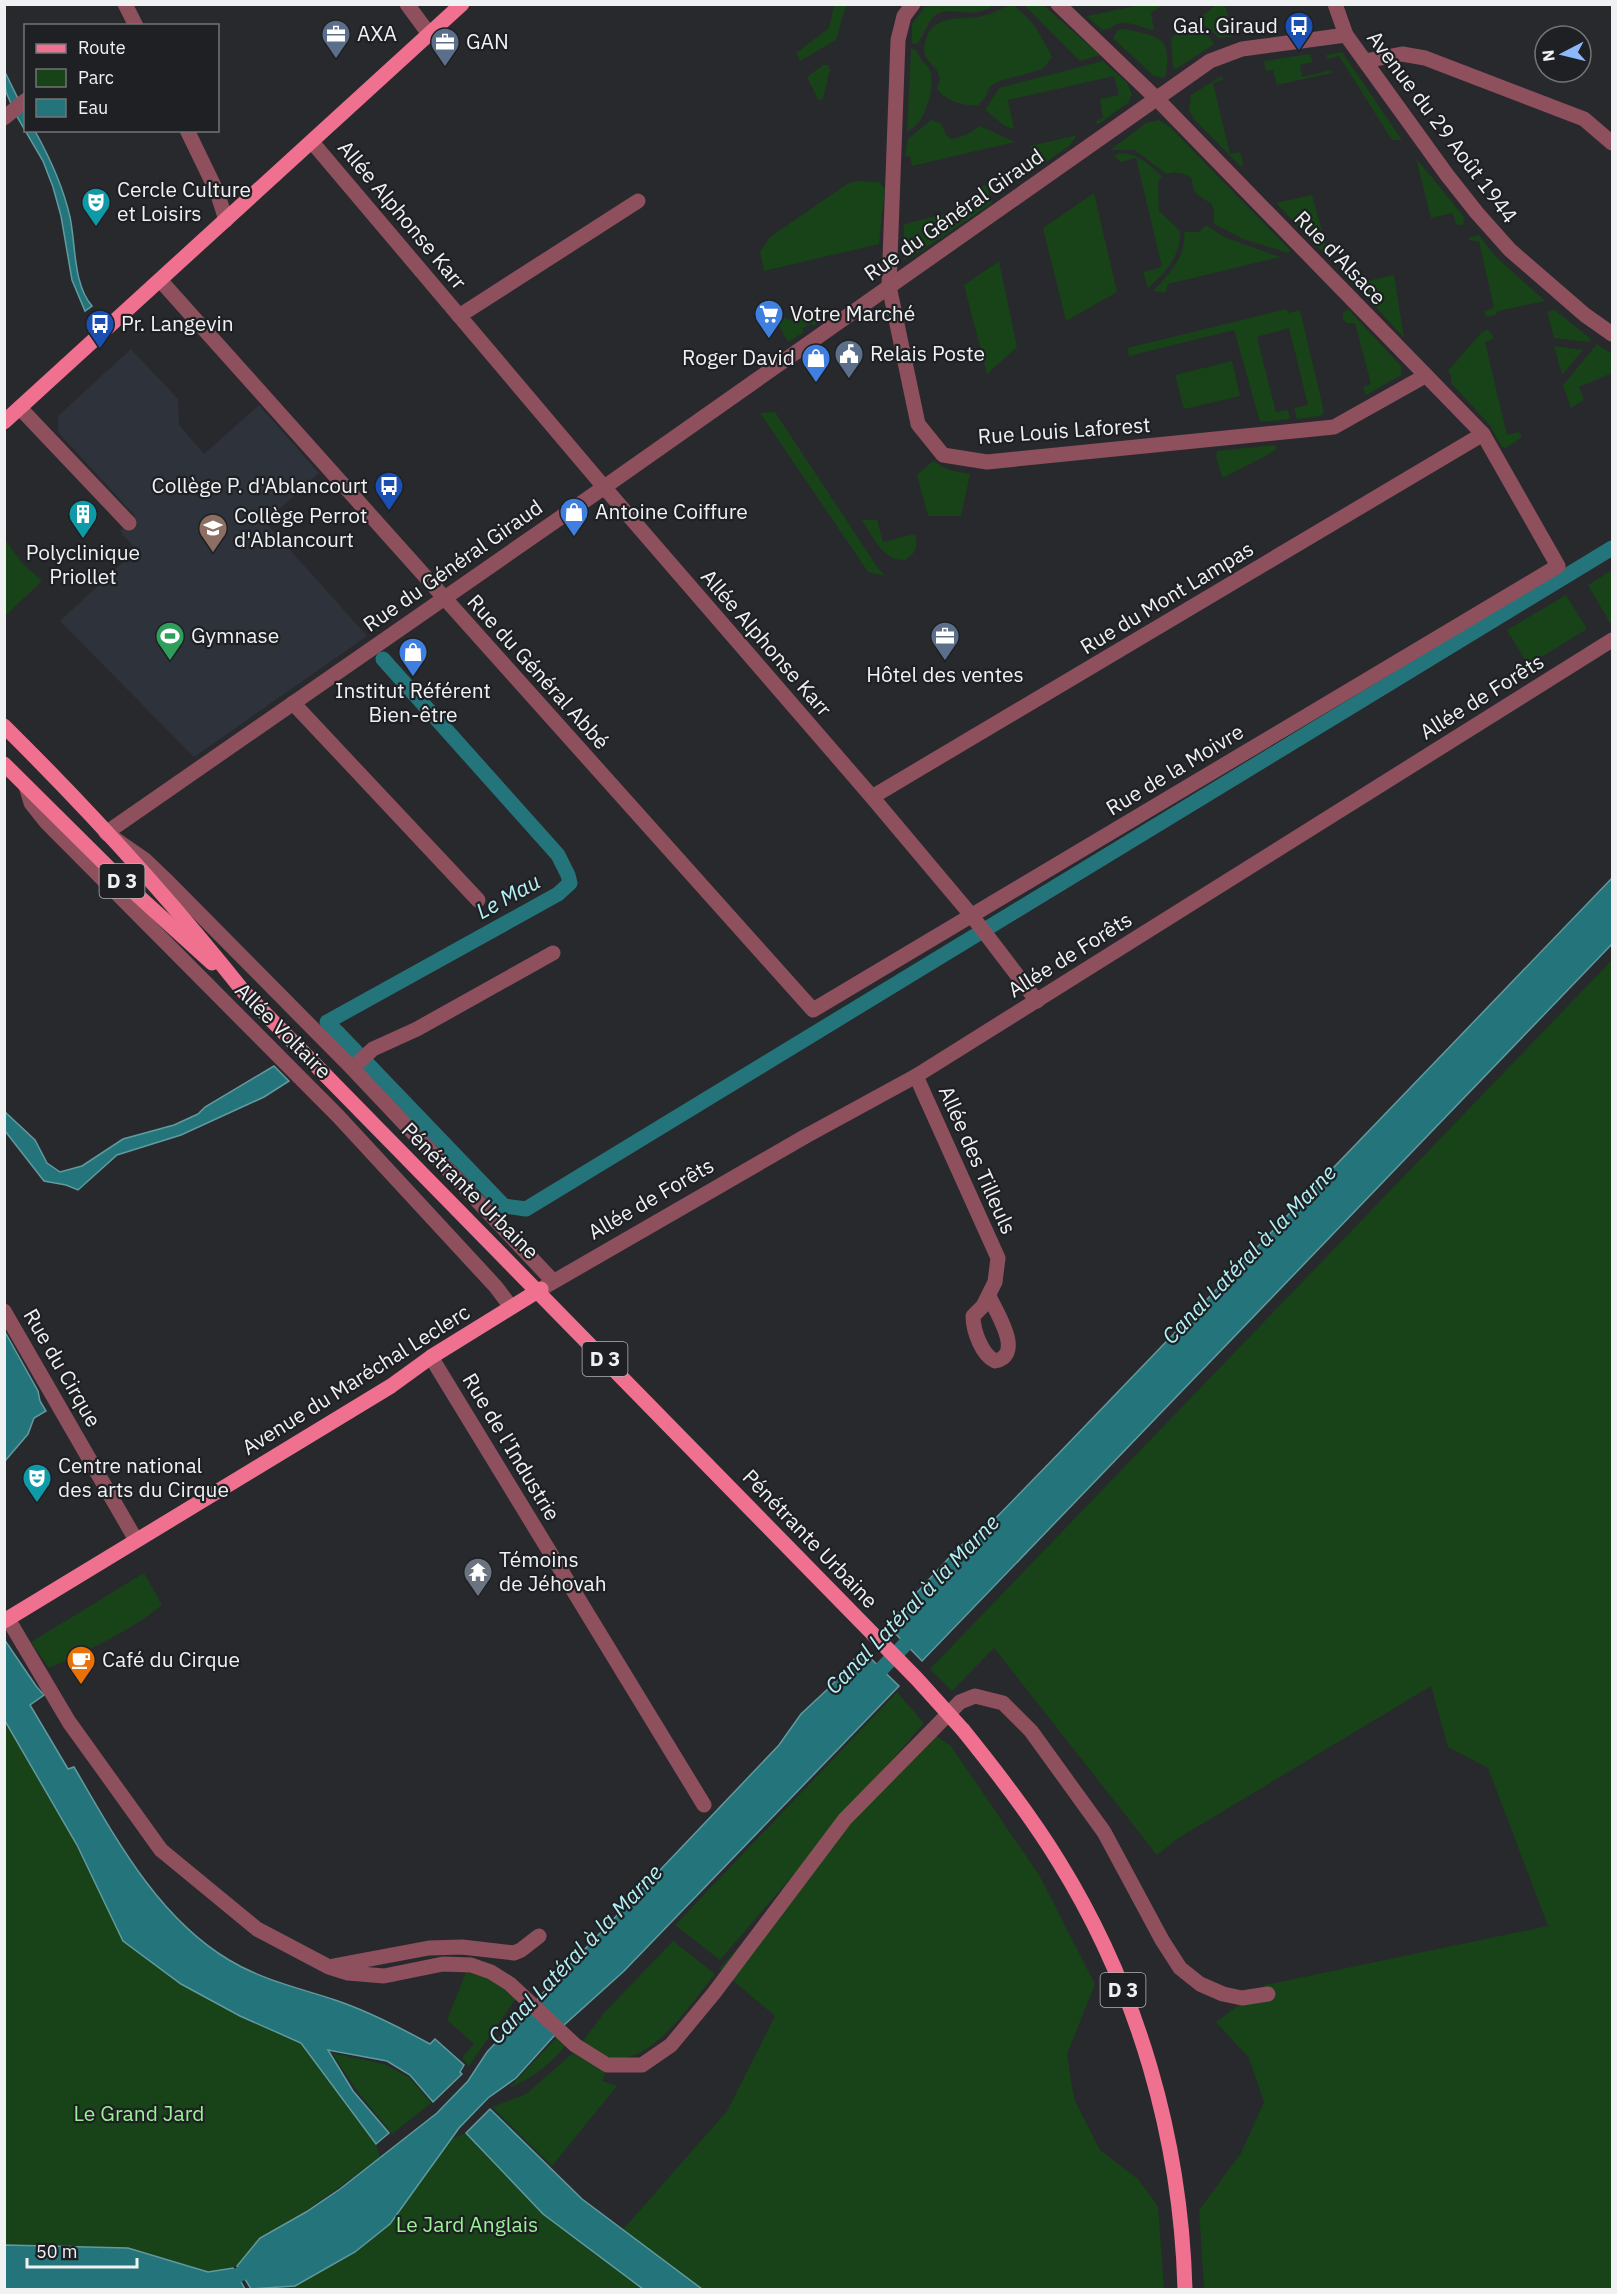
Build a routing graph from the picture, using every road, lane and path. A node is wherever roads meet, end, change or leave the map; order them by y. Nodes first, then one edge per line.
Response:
1 (125, 4) edge
2 (407, 4) edge
3 (462, 4) edge
4 (913, 4) edge
5 (1059, 4) edge
6 (1335, 4) edge
7 (135, 24) edge
8 (429, 34) junction
9 (1346, 35) junction
10 (1365, 61) junction
11 (1156, 99) junction
12 (24, 101) edge
13 (8, 115) edge
14 (188, 132) edge
15 (312, 142) junction
16 (1612, 143) edge
17 (638, 201) dead end
18 (226, 220) junction
19 (160, 280) junction
20 (889, 286) junction
21 (459, 316) junction
22 (1612, 334) edge
23 (1425, 376) junction
24 (20, 408) junction
25 (4, 422) edge
26 (1483, 434) junction
27 (604, 487) junction
28 (129, 523) dead end
29 (1558, 566) joint
30 (444, 598) junction
31 (1612, 640) edge
32 (293, 703) junction
33 (4, 726) edge
34 (4, 764) edge
35 (26, 786) junction
36 (872, 798) junction
37 (106, 833) junction
38 (478, 900) dead end
39 (973, 917) junction
40 (553, 953) dead end
41 (244, 992) junction
42 (1036, 1001) junction
43 (813, 1011) joint
44 (355, 1066) junction
45 (916, 1076) junction
46 (547, 1285) junction
47 (989, 1296) dead end
48 (511, 1306) junction
49 (4, 1311) edge
50 (431, 1357) junction
51 (136, 1540) junction
52 (6, 1620) edge
53 (704, 1804) dead end
54 (539, 1936) dead end
55 (329, 1966) junction
56 (1268, 1994) dead end
57 (1185, 2289) edge

1 - 7 street
2 - 8 street
3 - 8 main road
4 - 20 street, Rue Louis Laforest
5 - 11 street, Rue d'Alsace
6 - 9 street, Avenue du 29 Août 1944
8 - 15 main road
9 - 10 street, Avenue du 29 Août 1944
9 - 11 street, Rue du Général Giraud
10 - 16 street
10 - 22 street, Avenue du 29 Août 1944
11 - 20 street, Rue du Général Giraud
11 - 23 street, Rue d'Alsace
12 - 13 street
14 - 18 street
15 - 18 main road
15 - 21 street, Allée Alphonse Karr
17 - 21 street, Allée Alphonse Karr
18 - 19 main road
19 - 24 main road
19 - 30 street, Rue du Général Abbé
20 - 23 street, Rue Louis Laforest
20 - 27 street, Rue du Général Giraud
21 - 27 street, Allée Alphonse Karr
23 - 26 street, Rue d'Alsace
24 - 25 main road
24 - 28 street
26 - 29 street, Rue d'Alsace
26 - 36 street, Rue du Mont Lampas
27 - 30 street, Rue du Général Giraud
27 - 36 street, Allée Alphonse Karr
29 - 39 street, Rue de la Moivre
30 - 32 street, Rue du Général Giraud
30 - 43 street, Rue du Général Abbé
31 - 42 street, Allée de Forêts
32 - 37 street, Rue du Général Giraud
32 - 38 street
33 - 37 main road, Allée Voltaire / D 3
34 - 35 main road, Allée Voltaire / D 3
35 - 41 main road, Allée Voltaire / D 3
35 - 48 street, Allée Voltaire
36 - 39 street, Allée Alphonse Karr
37 - 41 main road, Allée Voltaire / D 3
37 - 44 street, Allée Voltaire
39 - 42 street, Allée Alphonse Karr
39 - 43 street, Rue de la Moivre
40 - 44 street
41 - 57 main road, Pénétrante Urbaine / D 3, bridge
42 - 45 street, Allée de Forêts
44 - 46 street, Allée Voltaire
45 - 46 street, Allée de Forêts
45 - 47 street, Allée des Tilleuls
46 - 48 main road, Avenue du Maréchal Leclerc
48 - 50 main road, Avenue du Maréchal Leclerc
49 - 51 street, Rue du Cirque
50 - 51 main road, Avenue du Maréchal Leclerc
50 - 53 street, Rue de l'Industrie
51 - 52 main road, Avenue du Maréchal Leclerc
52 - 55 street
54 - 55 street
55 - 56 street

